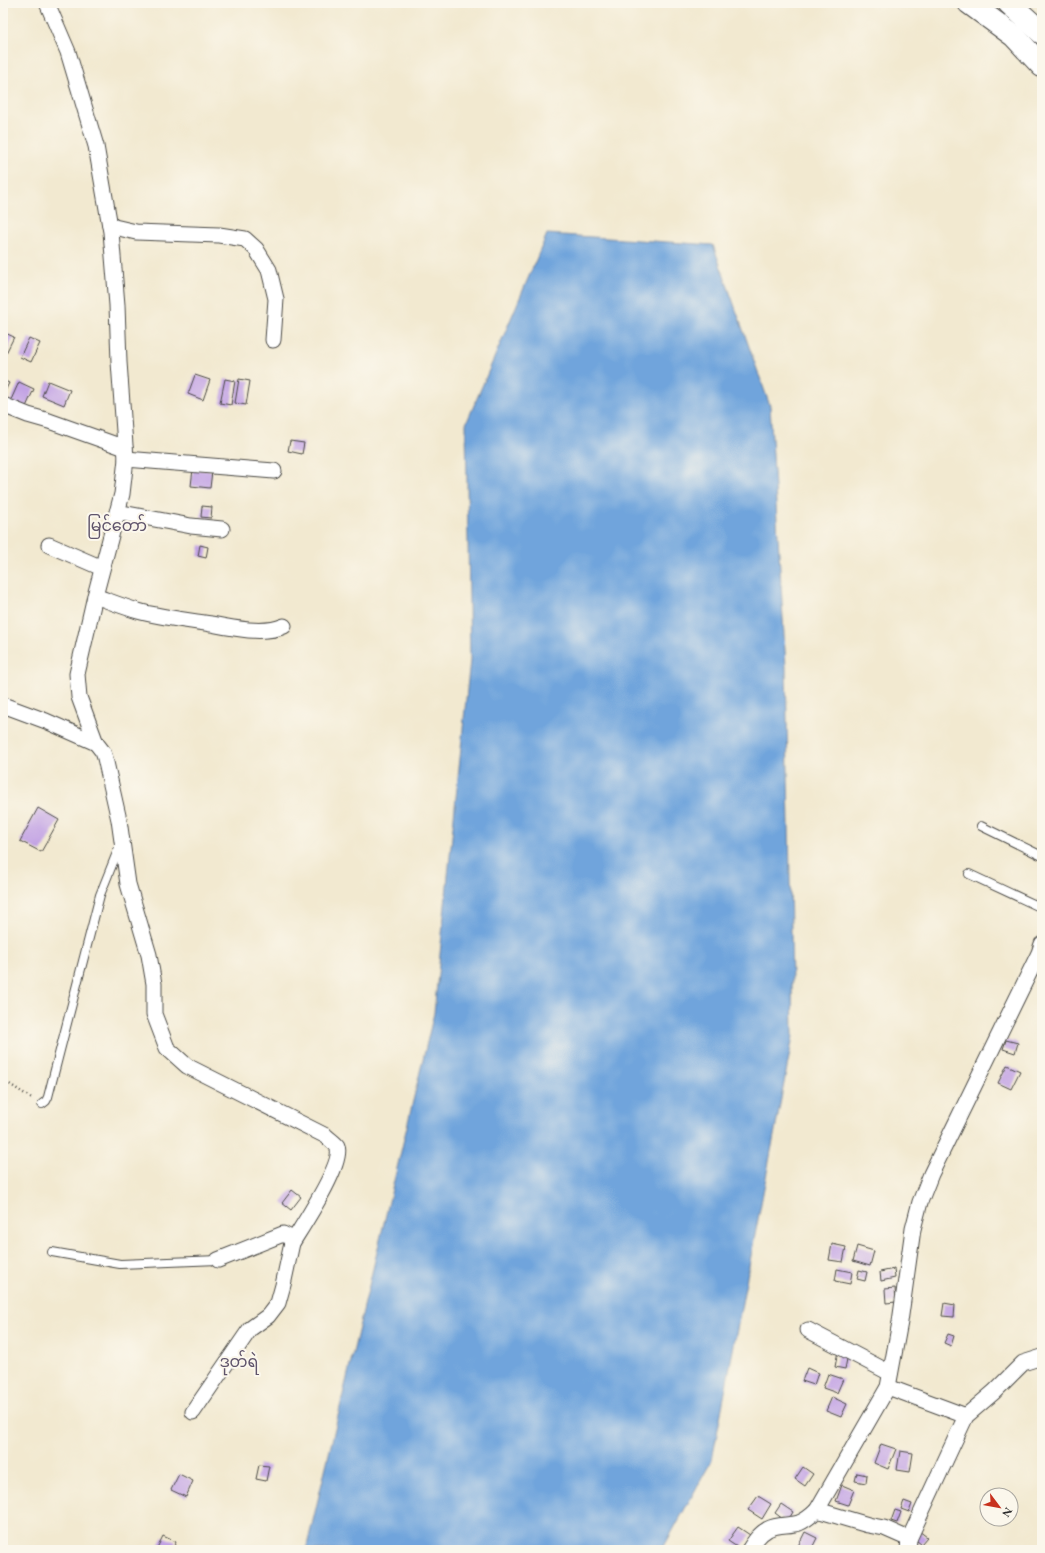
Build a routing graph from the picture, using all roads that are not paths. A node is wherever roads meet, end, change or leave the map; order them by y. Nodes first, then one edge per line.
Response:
1 (47, 3) edge
2 (969, 3) edge
3 (1009, 3) edge
4 (1042, 33) edge
5 (1042, 66) edge
6 (110, 226) junction
7 (273, 340) dead end
8 (3, 405) edge
9 (126, 453) junction
10 (274, 471) dead end
11 (117, 512) junction
12 (222, 529) dead end
13 (49, 545) dead end
14 (102, 568) junction
15 (95, 596) junction
16 (284, 626) dead end
17 (4, 705) edge
18 (96, 743) junction
19 (981, 826) dead end
20 (122, 841) junction
21 (1042, 856) edge
22 (969, 874) dead end
23 (1042, 908) edge
24 (1042, 944) edge
25 (42, 1104) road end
26 (292, 1243) junction
27 (52, 1252) dead end
28 (218, 1260) joint
29 (808, 1330) dead end
30 (1042, 1357) edge
31 (890, 1373) junction
32 (888, 1387) junction
33 (193, 1412) dead end
34 (966, 1416) junction
35 (817, 1510) junction
36 (909, 1544) edge
37 (749, 1550) edge

1 - 6 street
2 - 5 main road
3 - 4 main road
6 - 7 street
6 - 9 street
8 - 9 street
9 - 10 street
9 - 11 street
11 - 12 street
11 - 14 street
13 - 14 street
14 - 15 street
15 - 16 street
15 - 18 street
17 - 18 street
18 - 20 street
19 - 21 lane
20 - 25 lane
20 - 26 street
22 - 23 lane
24 - 31 street
26 - 28 street
26 - 33 street
27 - 28 lane
29 - 31 street
30 - 34 street
31 - 32 street
32 - 34 street
32 - 35 street
34 - 36 street
35 - 36 street
35 - 37 street

